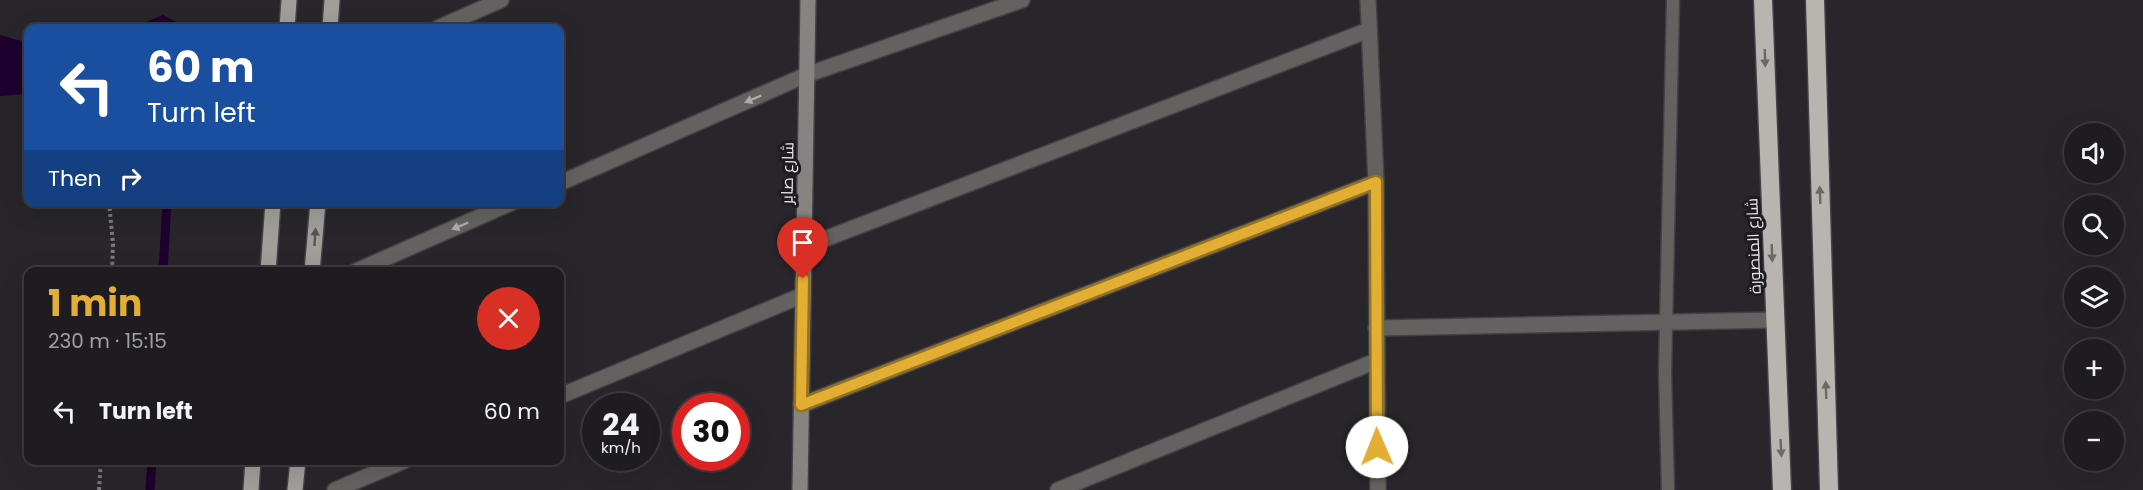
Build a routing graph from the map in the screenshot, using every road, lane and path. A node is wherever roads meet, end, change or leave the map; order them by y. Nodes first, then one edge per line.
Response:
1 (289, 0) edge
2 (332, 0) edge
3 (501, 0) edge
4 (808, 0) edge
5 (1022, 0) edge
6 (1368, 0) edge
7 (1673, 0) edge
8 (1763, 0) edge
9 (1815, 0) edge
10 (287, 24) edge
11 (330, 24) edge
12 (447, 24) edge
13 (1369, 30) junction
14 (806, 75) junction
15 (564, 181) edge
16 (1376, 182) junction
17 (109, 207) edge
18 (273, 207) edge
19 (318, 207) edge
20 (502, 207) edge
21 (804, 247) junction
22 (112, 267) edge
23 (268, 267) edge
24 (312, 267) edge
25 (365, 267) edge
26 (803, 295) junction
27 (1775, 321) junction
28 (1666, 322) junction
29 (1376, 328) junction
30 (1376, 361) junction
31 (564, 394) edge
32 (801, 405) junction
33 (101, 465) edge
34 (254, 465) edge
35 (298, 465) edge
36 (394, 465) edge
37 (99, 490) edge
38 (251, 490) edge
39 (295, 490) edge
40 (335, 490) edge
41 (800, 490) edge
42 (1058, 490) edge
43 (1378, 490) edge
44 (1668, 490) edge
45 (1782, 490) edge
46 (1828, 490) edge

1 - 10 main road
2 - 11 main road
3 - 12 street
4 - 14 street, شارع صابر
5 - 14 street
6 - 13 street
7 - 28 lane
8 -> 27 highway, شارع المنصورة
46 -> 9 highway
13 - 16 street
13 - 21 street
14 -> 15 street
14 - 21 street, شارع صابر
16 - 29 street
16 - 32 street
17 - 22 path
18 - 23 main road
24 -> 19 main road
20 -> 25 street
21 - 26 street, شارع صابر
26 - 31 street
26 - 32 street, شارع صابر
27 - 28 street
27 -> 45 highway, شارع المنصورة
28 - 29 street
28 - 44 lane
29 - 30 street
30 - 42 street
30 - 43 street
32 - 41 street, شارع صابر
33 - 37 path
34 - 38 main road
35 - 39 main road
36 - 40 street

